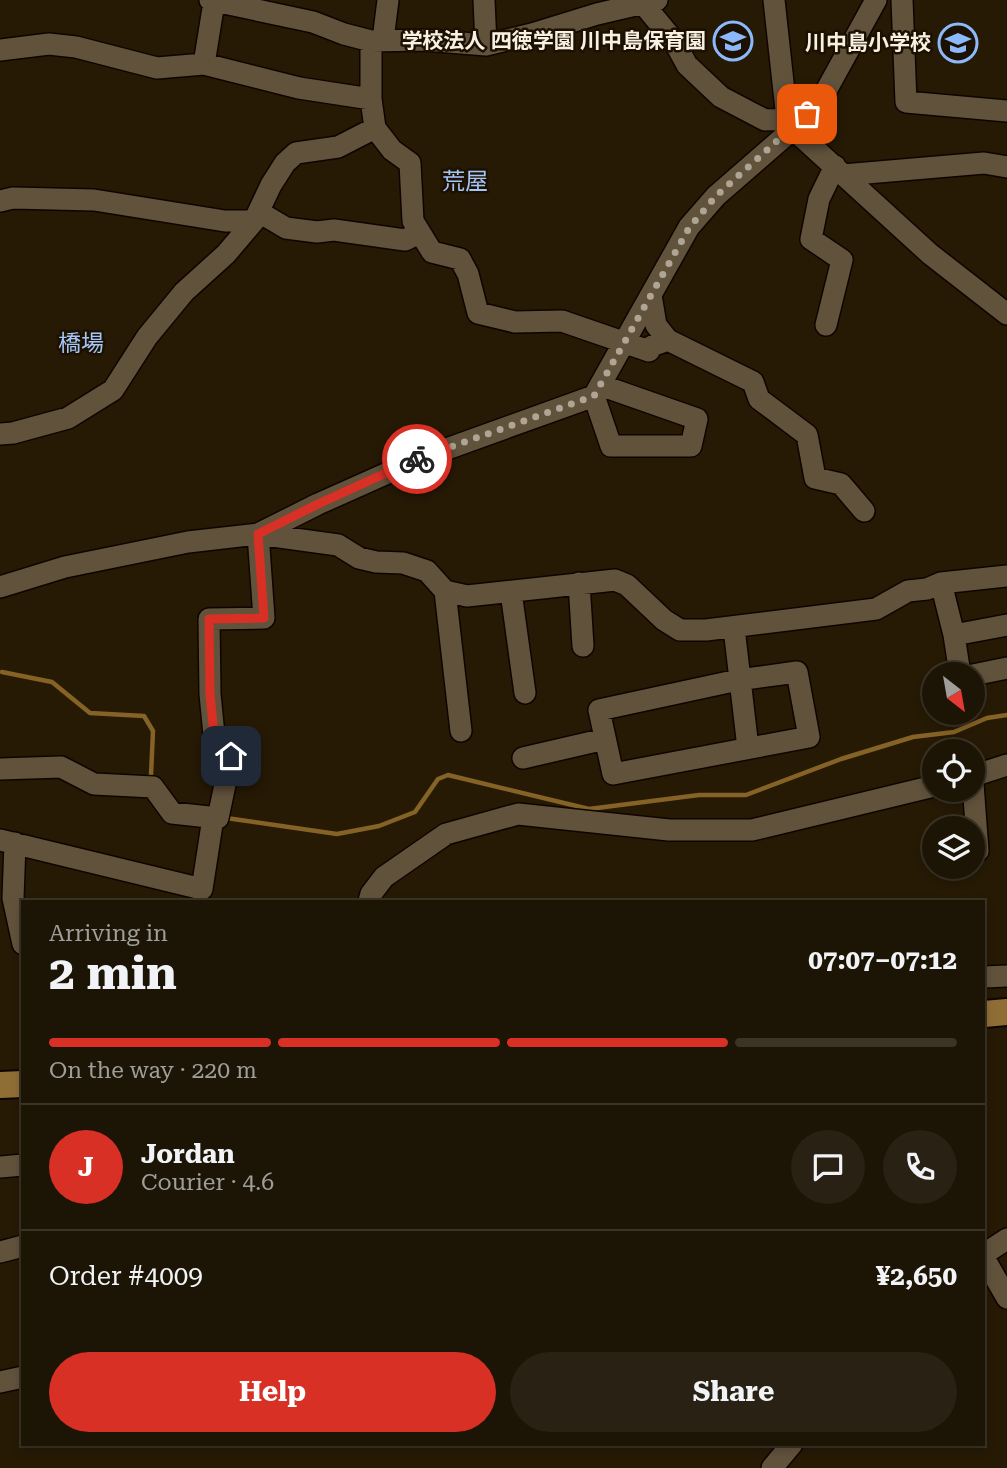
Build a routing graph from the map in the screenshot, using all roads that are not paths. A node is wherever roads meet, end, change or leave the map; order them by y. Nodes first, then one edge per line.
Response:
1 (388, 0) edge
2 (484, 0) edge
3 (774, 0) edge
4 (876, 0) edge
5 (902, 0) edge
6 (212, 1) edge
7 (646, 1) edge
8 (377, 40) junction
9 (486, 45) junction
10 (0, 50) edge
11 (204, 64) junction
12 (371, 99) junction
13 (1007, 111) edge
14 (790, 124) junction
15 (375, 128) junction
16 (1007, 167) edge
17 (839, 171) junction
18 (0, 201) edge
19 (256, 216) junction
20 (419, 233) junction
21 (651, 295) junction
22 (1007, 314) edge
23 (826, 325) dead end
24 (668, 340) junction
25 (625, 343) junction
26 (597, 390) junction
27 (0, 434) edge
28 (864, 511) dead end
29 (258, 534) junction
30 (1007, 576) edge
31 (579, 583) junction
32 (941, 583) junction
33 (0, 587) edge
34 (445, 591) junction
35 (511, 592) junction
36 (1007, 625) edge
37 (734, 628) junction
38 (954, 635) junction
39 (583, 646) dead end
40 (958, 662) edge
41 (1007, 668) edge
42 (985, 673) edge
43 (738, 680) junction
44 (525, 693) dead end
45 (461, 731) dead end
46 (605, 739) junction
47 (748, 748) junction
48 (523, 758) dead end
49 (1007, 765) edge
50 (0, 769) edge
51 (985, 772) edge
52 (922, 789) edge
53 (213, 818) junction
54 (8, 842) edge
55 (369, 900) edge
56 (21, 935) edge
57 (1007, 976) edge
58 (985, 977) edge
59 (1007, 1012) edge
60 (985, 1014) edge
61 (21, 1084) edge
62 (0, 1086) edge
63 (21, 1165) edge
64 (0, 1167) edge
65 (1007, 1239) edge
66 (21, 1247) edge
67 (0, 1252) edge
68 (985, 1255) edge
69 (985, 1258) edge
70 (1007, 1298) edge
71 (21, 1377) edge
72 (0, 1382) edge
73 (790, 1446) edge
74 (772, 1468) edge

1 - 8 street
2 - 9 street
3 - 14 street
4 - 14 street
5 - 13 street
6 - 8 street
6 - 11 street
7 - 9 street
7 - 14 street
8 - 9 street
8 - 12 street
10 - 11 street
11 - 12 street
12 - 15 street
14 - 17 street
14 - 21 street
15 - 19 street
15 - 20 street
16 - 17 street
17 - 22 street
17 - 23 street
18 - 19 street
19 - 20 street
19 - 27 street
20 - 25 street
21 - 24 street
21 - 25 street
24 - 25 street
24 - 28 street
25 - 26 street
26 - 26 street
26 - 29 street
29 - 33 street
29 - 34 street
29 - 53 street
30 - 32 street
31 - 35 street
31 - 37 street
31 - 39 street
32 - 37 street
32 - 38 street
34 - 35 street
34 - 45 street
35 - 44 street
36 - 38 street
37 - 43 street
38 - 40 street
41 - 42 street
43 - 46 street
43 - 47 street
43 - 47 street
46 - 47 street
46 - 48 street
49 - 51 street
50 - 53 street
52 - 55 street
53 - 54 street
54 - 56 street
57 - 58 street
59 - 60 main road
61 - 62 main road
63 - 64 street
65 - 68 street
66 - 67 street
69 - 70 street
71 - 72 street
73 - 74 street

